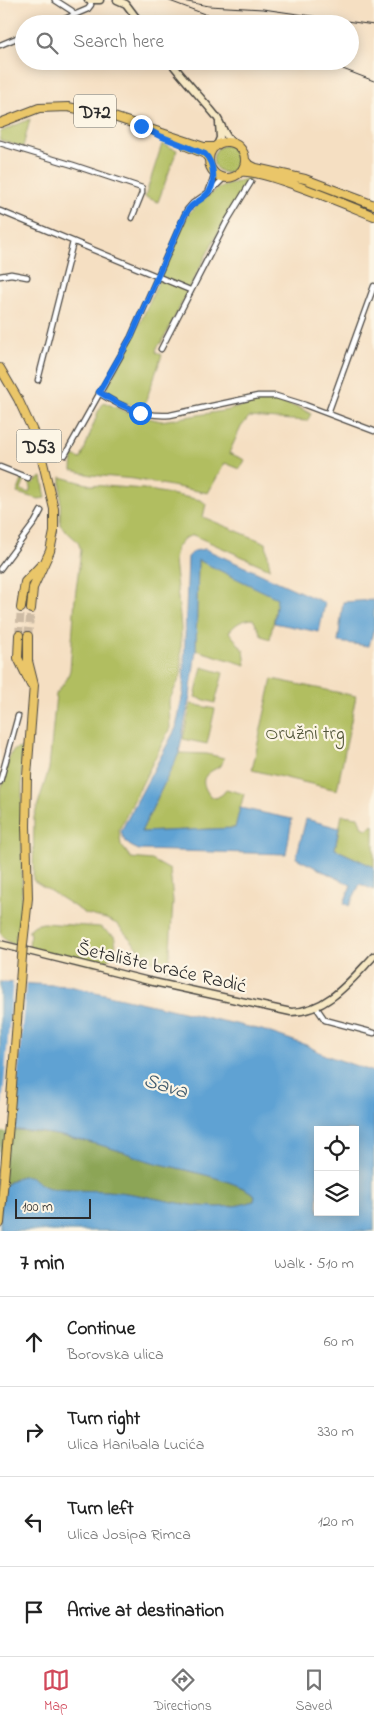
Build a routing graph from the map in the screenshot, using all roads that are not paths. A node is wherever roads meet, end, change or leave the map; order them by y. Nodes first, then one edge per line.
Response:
1 (55, 0) edge
2 (89, 0) edge
3 (100, 0) edge
4 (117, 0) edge
5 (74, 15) joint
6 (134, 15) edge
7 (15, 38) edge
8 (0, 44) edge
9 (177, 70) edge
10 (219, 122) junction
11 (0, 123) edge
12 (141, 126) junction
13 (232, 142) junction
14 (0, 143) edge
15 (216, 146) junction
16 (209, 159) junction
17 (245, 160) junction
18 (213, 170) junction
19 (240, 172) junction
20 (225, 177) junction
21 (251, 182) dead end
22 (208, 193) junction
23 (374, 205) edge
24 (0, 211) edge
25 (374, 216) edge
26 (132, 218) dead end
27 (73, 242) junction
28 (0, 276) edge
29 (27, 277) dead end
30 (158, 277) junction
31 (374, 286) edge
32 (190, 290) junction
33 (161, 349) dead end
34 (0, 368) edge
35 (38, 380) dead end
36 (99, 392) junction
37 (328, 413) junction
38 (374, 431) edge
39 (65, 454) dead end
40 (0, 468) edge
41 (28, 478) dead end
42 (41, 511) dead end
43 (47, 558) junction
44 (0, 569) edge
45 (21, 608) tunnel mouth
46 (31, 609) tunnel mouth
47 (19, 635) tunnel mouth
48 (28, 636) tunnel mouth
49 (33, 694) junction
50 (18, 716) dead end
51 (0, 782) edge
52 (0, 944) edge
53 (374, 956) edge
54 (316, 1007) junction
55 (374, 1033) edge
56 (0, 1222) edge

1 - 5 street
2 - 3 main road
2 - 5 street
4 - 6 main road
7 - 8 street
9 - 10 main road
10 - 13 main road
10 - 15 main road
11 - 12 main road, D72
12 - 15 main road, D72
12 - 16 main road, D72
13 - 15 main road, D72
13 - 17 main road
14 - 26 street
15 - 16 main road
16 - 18 main road
17 - 19 main road
17 - 23 main road
18 - 20 main road
18 - 22 street
19 - 20 main road
19 - 25 main road
20 - 22 street
21 - 32 street
22 - 30 street
24 - 27 street
27 - 30 street
27 - 35 street
28 - 29 street
30 - 32 street
30 - 36 street
31 - 37 street
32 - 33 street
34 - 43 main road, D53
36 - 37 street
36 - 39 street
37 - 38 street
40 - 41 street
42 - 44 street
43 - 45 main road, D53
43 - 46 main road, D53
47 - 49 main road
48 - 49 main road
49 - 56 main road, bridge
50 - 51 street
52 - 54 main road, Šetalište braće Radić
53 - 54 main road
54 - 55 street

